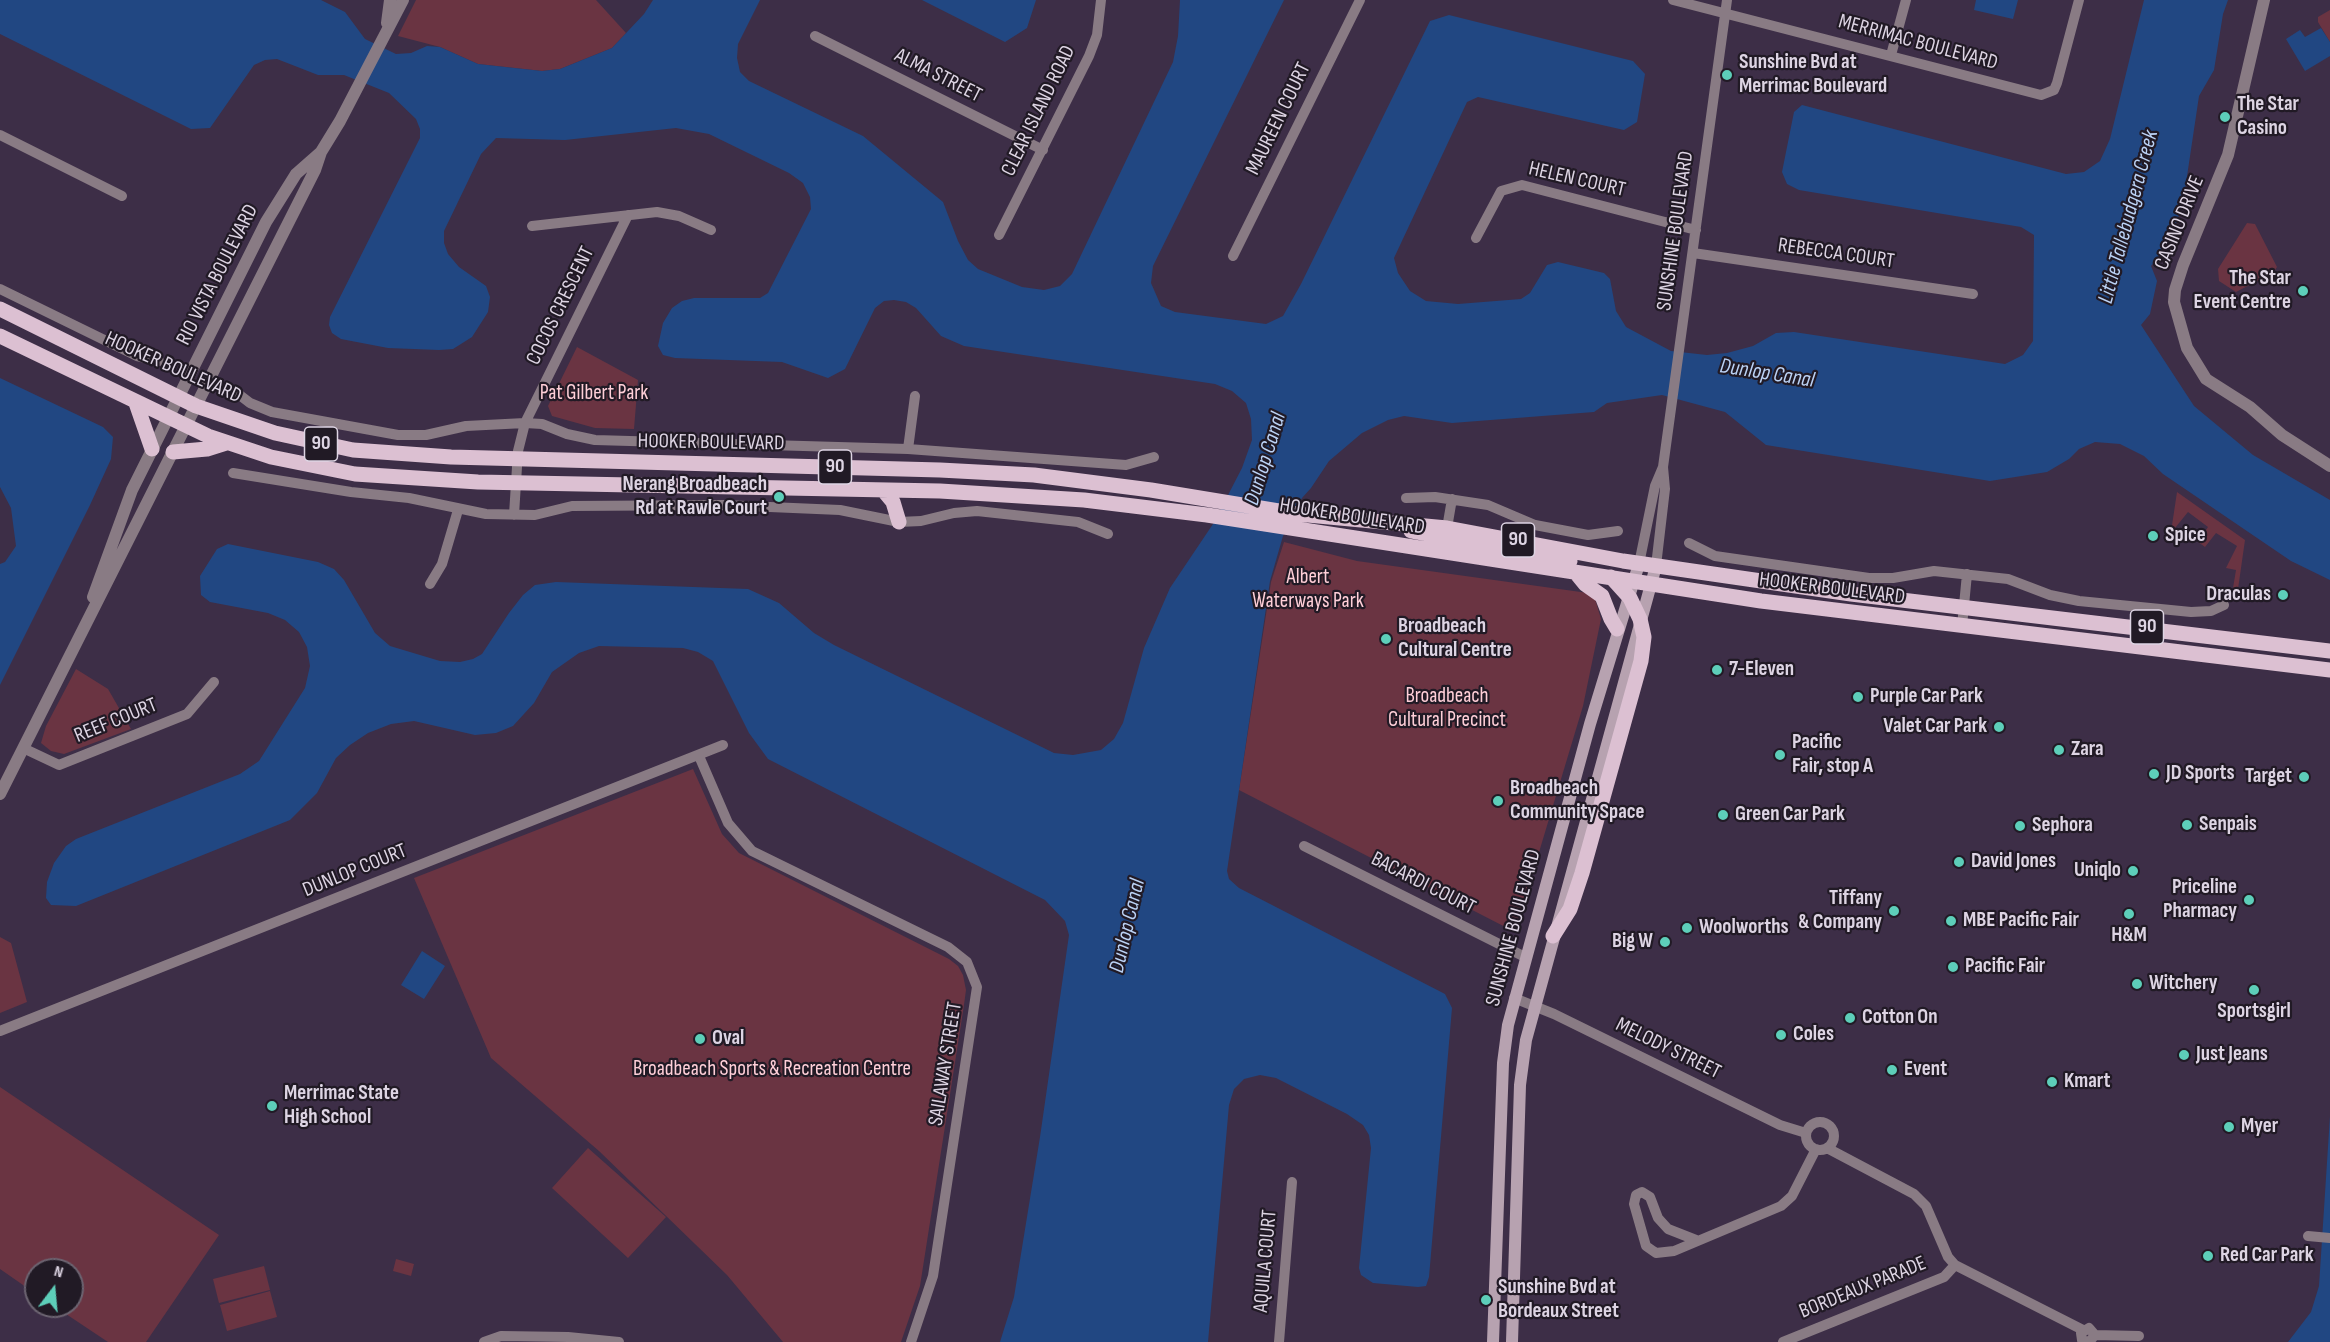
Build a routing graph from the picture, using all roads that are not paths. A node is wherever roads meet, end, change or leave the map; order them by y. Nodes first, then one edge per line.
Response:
1 (390, 0) edge
2 (403, 0) edge
3 (1101, 0) edge
4 (1360, 0) edge
5 (1673, 0) edge
6 (1727, 0) edge
7 (1906, 0) edge
8 (2079, 0) edge
9 (2264, 0) edge
10 (1724, 13) junction
11 (386, 30) junction
12 (815, 36) dead end
13 (1891, 55) junction
14 (0, 135) edge
15 (1043, 150) junction
16 (321, 152) junction
17 (122, 196) dead end
18 (628, 215) junction
19 (532, 226) dead end
20 (711, 230) dead end
21 (1696, 230) junction
22 (999, 236) dead end
23 (1476, 238) dead end
24 (1693, 254) junction
25 (1233, 256) dead end
26 (0, 289) edge
27 (1973, 294) dead end
28 (0, 309) edge
29 (0, 336) edge
30 (159, 361) dead end
31 (237, 393) dead end
32 (915, 396) dead end
33 (177, 397) junction
34 (136, 403) junction
35 (196, 406) junction
36 (167, 418) junction
37 (525, 423) junction
38 (186, 427) junction
39 (226, 443) junction
40 (152, 449) junction
41 (908, 449) junction
42 (173, 452) junction
43 (1154, 457) dead end
44 (518, 459) junction
45 (1663, 466) junction
46 (2330, 466) edge
47 (233, 473) dead end
48 (516, 483) junction
49 (883, 490) junction
50 (914, 490) junction
51 (1406, 498) dead end
52 (1452, 499) junction
53 (458, 510) junction
54 (514, 515) junction
55 (1296, 521) junction
56 (899, 522) junction
57 (1391, 522) junction
58 (1447, 528) junction
59 (1618, 531) dead end
60 (1108, 534) dead end
61 (1689, 543) dead end
62 (1639, 564) junction
63 (1656, 567) junction
64 (1576, 573) junction
65 (1967, 574) junction
66 (1633, 582) junction
67 (430, 584) dead end
68 (1652, 584) junction
69 (2224, 606) dead end
70 (1964, 607) junction
71 (1962, 626) junction
72 (83, 627) junction
73 (1617, 629) junction
74 (2330, 651) edge
75 (2330, 670) edge
76 (214, 682) dead end
77 (723, 745) dead end
78 (23, 748) junction
79 (699, 756) junction
80 (0, 794) edge
81 (1304, 846) dead end
82 (1553, 936) junction
83 (1525, 957) junction
84 (1514, 998) junction
85 (1535, 1006) junction
86 (0, 1031) edge
87 (1806, 1133) junction
88 (1821, 1149) junction
89 (1292, 1182) dead end
90 (1696, 1240) junction
91 (1955, 1265) junction
92 (2139, 1336) dead end
93 (2088, 1341) edge
94 (484, 1342) edge
95 (619, 1342) edge
96 (911, 1342) edge
97 (1280, 1342) edge
98 (1493, 1342) edge
99 (1512, 1342) edge
100 (1783, 1342) edge

1 - 11 street, RIO VISTA BOULEVARD
2 - 11 street, RIO VISTA BOULEVARD
3 - 15 street, CLEAR ISLAND ROAD
4 - 25 street, MAUREEN COURT
5 - 10 street, MERRIMAC BOULEVARD
6 - 10 street, SUNSHINE BOULEVARD
7 - 13 street
8 - 13 street, MERRIMAC BOULEVARD
9 - 46 street, CASINO DRIVE
10 - 13 street, MERRIMAC BOULEVARD
10 - 21 street, SUNSHINE BOULEVARD
11 - 16 street, RIO VISTA BOULEVARD
12 - 15 street, ALMA STREET
14 - 17 street
15 - 22 street, CLEAR ISLAND ROAD
16 - 33 street, RIO VISTA BOULEVARD
16 - 35 street, RIO VISTA BOULEVARD
18 - 19 street, COCOS CRESCENT
18 - 20 street, COCOS CRESCENT
18 - 37 street, COCOS CRESCENT
21 - 23 street, HELEN COURT
21 - 24 street, SUNSHINE BOULEVARD
24 - 27 street, REBECCA COURT
24 - 45 street, SUNSHINE BOULEVARD
26 - 30 street, HOOKER BOULEVARD
28 - 33 main road, HOOKER BOULEVARD / 90
29 - 34 main road, HOOKER BOULEVARD / 90
31 - 37 street, HOOKER BOULEVARD
32 - 41 street
33 - 35 main road, HOOKER BOULEVARD / 90
33 - 36 street, RIO VISTA BOULEVARD
34 - 36 main road, HOOKER BOULEVARD / 90
34 - 40 main road
35 - 38 street, RIO VISTA BOULEVARD
35 - 44 main road, HOOKER BOULEVARD / 90
36 - 38 main road, HOOKER BOULEVARD / 90
36 - 40 street, RIO VISTA BOULEVARD
37 - 41 street, HOOKER BOULEVARD
37 - 44 street, COCOS CRESCENT
38 - 39 main road, HOOKER BOULEVARD / 90
38 - 42 street, RIO VISTA BOULEVARD
39 - 42 main road
39 - 48 main road, HOOKER BOULEVARD / 90
40 - 72 street, RIO VISTA BOULEVARD
41 - 43 street, HOOKER BOULEVARD
42 - 72 street, RIO VISTA BOULEVARD
44 - 48 street, COCOS CRESCENT
44 - 55 main road, HOOKER BOULEVARD / 90
45 - 62 street, SUNSHINE BOULEVARD
45 - 63 street, SUNSHINE BOULEVARD
47 - 53 street
48 - 49 main road, HOOKER BOULEVARD / 90
48 - 54 street
49 - 50 main road, HOOKER BOULEVARD / 90
49 - 56 main road
50 - 55 main road, HOOKER BOULEVARD / 90
50 - 56 main road
51 - 52 street, HOOKER BOULEVARD
52 - 58 street, HOOKER BOULEVARD
52 - 59 street, HOOKER BOULEVARD
53 - 54 street
53 - 67 street
54 - 56 street
55 - 57 main road, HOOKER BOULEVARD / 90
55 - 64 main road, HOOKER BOULEVARD / 90
56 - 60 street
57 - 58 main road, HOOKER BOULEVARD / 90
57 - 82 main road
58 - 62 main road, HOOKER BOULEVARD / 90
61 - 65 street, HOOKER BOULEVARD
62 - 63 main road, HOOKER BOULEVARD / 90
62 - 66 main road, SUNSHINE BOULEVARD
63 - 68 main road, SUNSHINE BOULEVARD
63 - 70 main road, HOOKER BOULEVARD / 90
64 - 66 main road, HOOKER BOULEVARD / 90
64 - 73 main road
65 - 69 street, HOOKER BOULEVARD
65 - 70 street
66 - 68 main road, HOOKER BOULEVARD / 90
66 - 73 main road, SUNSHINE BOULEVARD
68 - 71 main road, HOOKER BOULEVARD / 90
68 - 82 main road, SUNSHINE BOULEVARD
70 - 71 street
70 - 74 main road, HOOKER BOULEVARD / 90
71 - 75 main road, HOOKER BOULEVARD / 90
72 - 78 street, RIO VISTA BOULEVARD
73 - 83 main road, SUNSHINE BOULEVARD
76 - 78 street, REEF COURT
77 - 79 street, DUNLOP COURT
78 - 80 street, RIO VISTA BOULEVARD
79 - 86 street, DUNLOP COURT
79 - 96 street, SAILAWAY STREET
81 - 83 street, BACARDI COURT
82 - 85 main road, SUNSHINE BOULEVARD
83 - 84 main road, SUNSHINE BOULEVARD
84 - 85 street, MELODY STREET
84 - 98 main road, SUNSHINE BOULEVARD
85 - 87 street, MELODY STREET
85 - 99 main road, SUNSHINE BOULEVARD
87 - 88 street
87 - 88 street
88 - 90 street
88 - 91 street
89 - 97 street, AQUILA COURT
90 - 90 street
91 - 93 street, BORDEAUX PARADE
91 - 100 street, BORDEAUX PARADE
92 - 93 street
94 - 95 street

